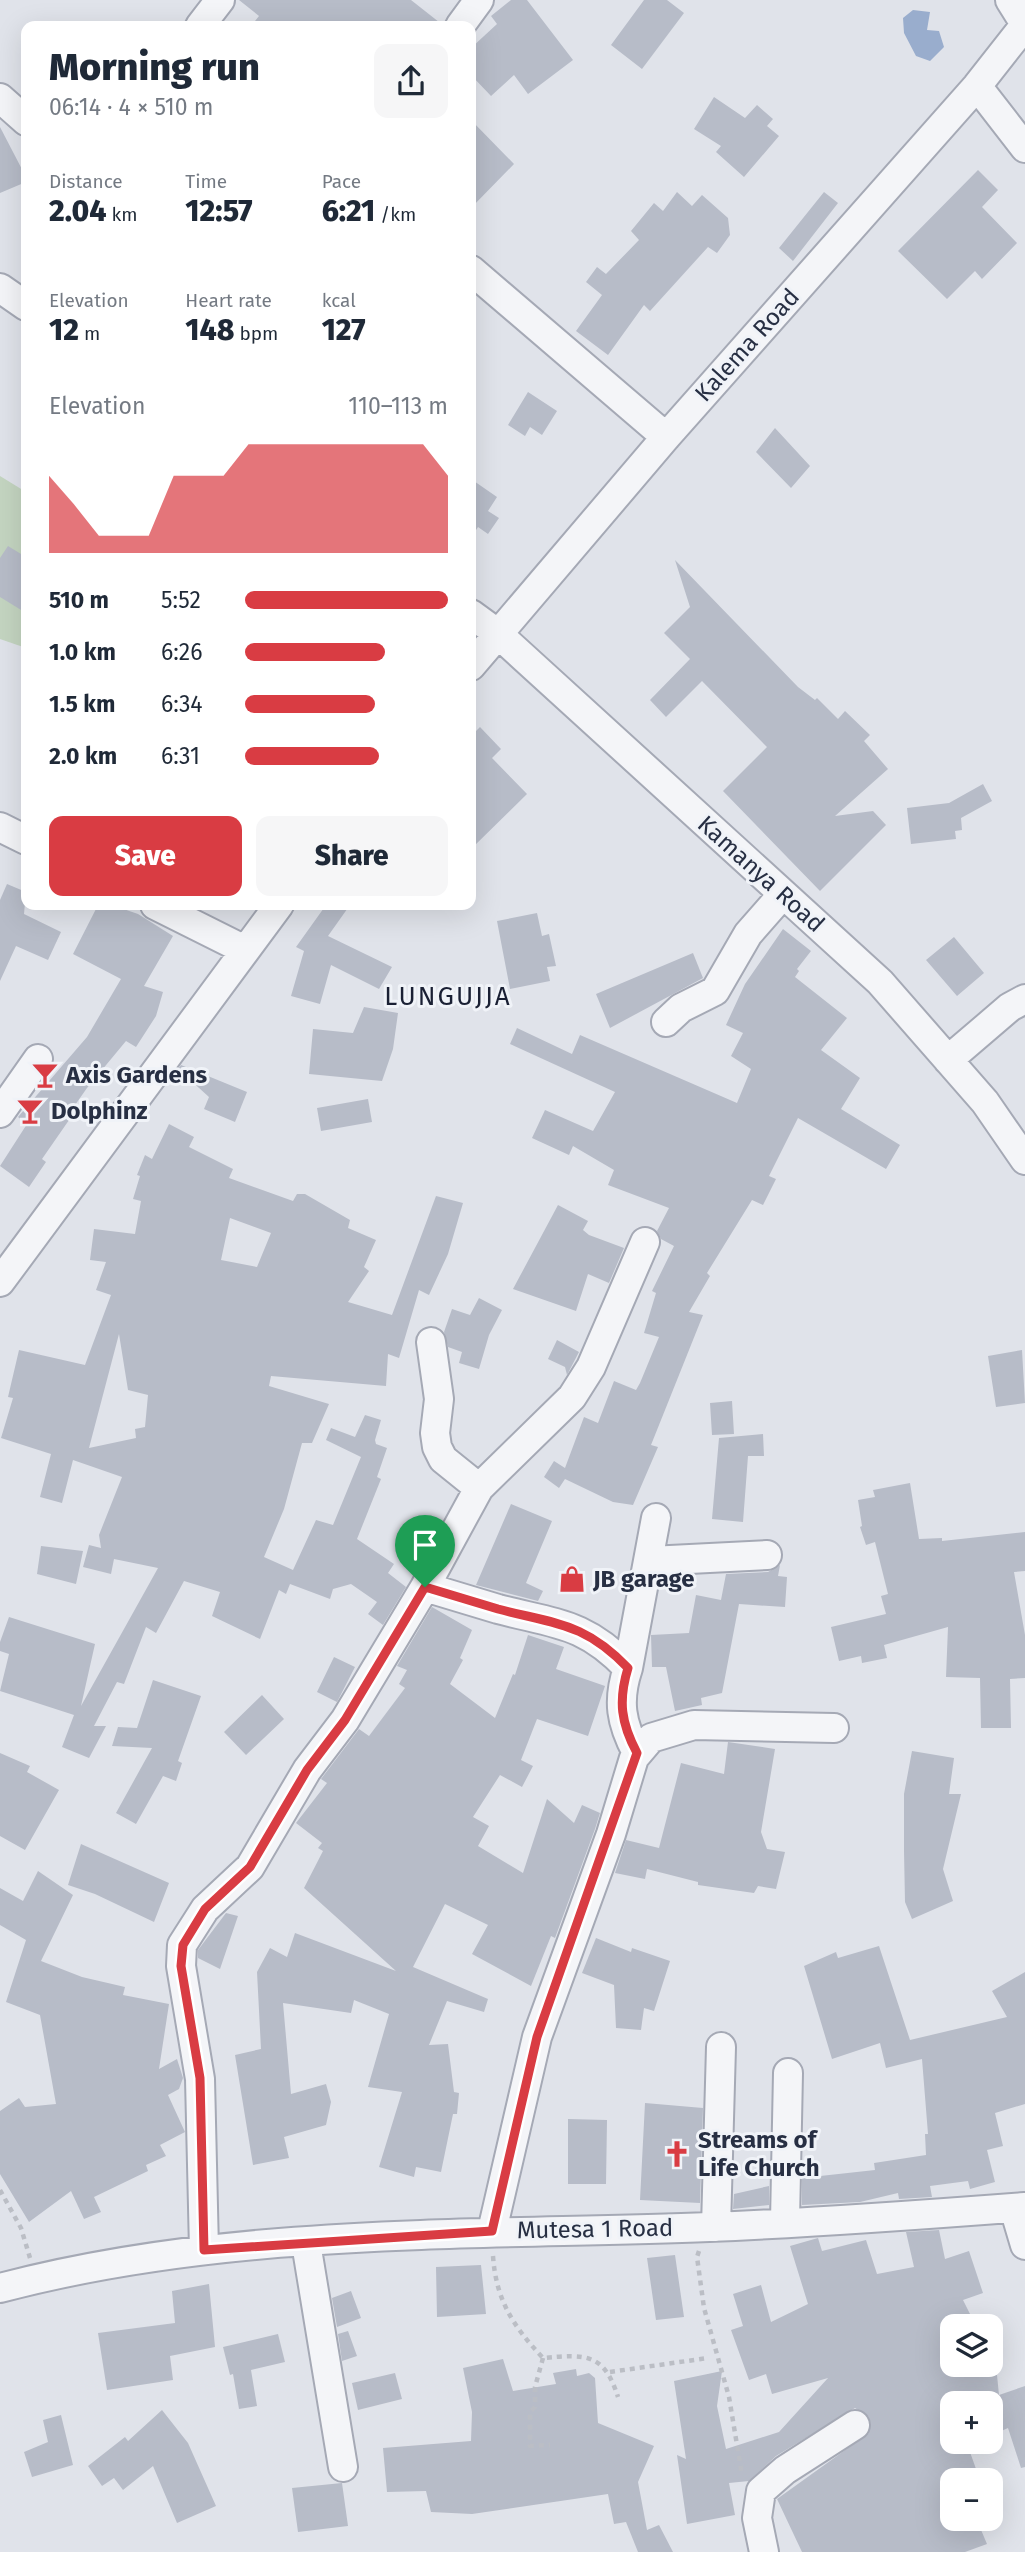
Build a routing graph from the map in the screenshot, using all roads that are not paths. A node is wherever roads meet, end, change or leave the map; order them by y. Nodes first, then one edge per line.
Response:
1 (220, 0) edge
2 (479, 0) edge
3 (1010, 0) edge
4 (204, 21) edge
5 (464, 21) edge
6 (1025, 25) edge
7 (977, 86) junction
8 (0, 98) edge
9 (21, 117) edge
10 (1025, 148) edge
11 (476, 274) edge
12 (666, 436) junction
13 (476, 618) edge
14 (497, 633) junction
15 (476, 660) edge
16 (0, 827) edge
17 (21, 838) edge
18 (783, 894) junction
19 (165, 910) edge
20 (275, 910) edge
21 (245, 950) junction
22 (1025, 999) edge
23 (666, 1022) dead end
24 (38, 1059) dead end
25 (948, 1060) junction
26 (0, 1113) edge
27 (1025, 1160) edge
28 (645, 1242) dead end
29 (0, 1282) edge
30 (431, 1342) dead end
31 (478, 1488) junction
32 (656, 1518) dead end
33 (767, 1555) dead end
34 (650, 1561) junction
35 (425, 1587) junction
36 (628, 1668) junction
37 (834, 1728) dead end
38 (637, 1753) junction
39 (721, 2047) dead end
40 (788, 2073) dead end
41 (1020, 2208) edge
42 (785, 2221) junction
43 (712, 2227) junction
44 (492, 2231) junction
45 (306, 2243) junction
46 (1025, 2245) edge
47 (204, 2250) junction
48 (0, 2288) edge
49 (855, 2425) dead end
50 (343, 2467) dead end
51 (764, 2552) edge

1 - 4 street
2 - 5 street
3 - 6 street
6 - 7 street, Kalema Road
7 - 10 street
7 - 12 street, Kalema Road
8 - 9 street
11 - 12 street
12 - 14 street, Kalema Road
13 - 14 street, Kamanya Road
14 - 15 street, Kalema Road
14 - 18 street, Kamanya Road
16 - 17 street
18 - 23 street
18 - 25 street, Kamanya Road
19 - 21 street
20 - 21 street
21 - 29 street
22 - 25 street
24 - 26 street
25 - 27 street, Kamanya Road
28 - 31 street
30 - 31 street
31 - 35 street
32 - 34 street
33 - 34 street
34 - 36 street
35 - 36 street
35 - 47 street
36 - 38 street
37 - 38 street
38 - 44 street
39 - 43 street
40 - 42 street
41 - 42 street, Mutesa 1 Road
41 - 46 street
42 - 43 street, Mutesa 1 Road
43 - 44 street, Mutesa 1 Road
44 - 45 street, Mutesa 1 Road
45 - 47 street, Mutesa 1 Road
45 - 50 street
47 - 48 street, Mutesa 1 Road
49 - 51 street

